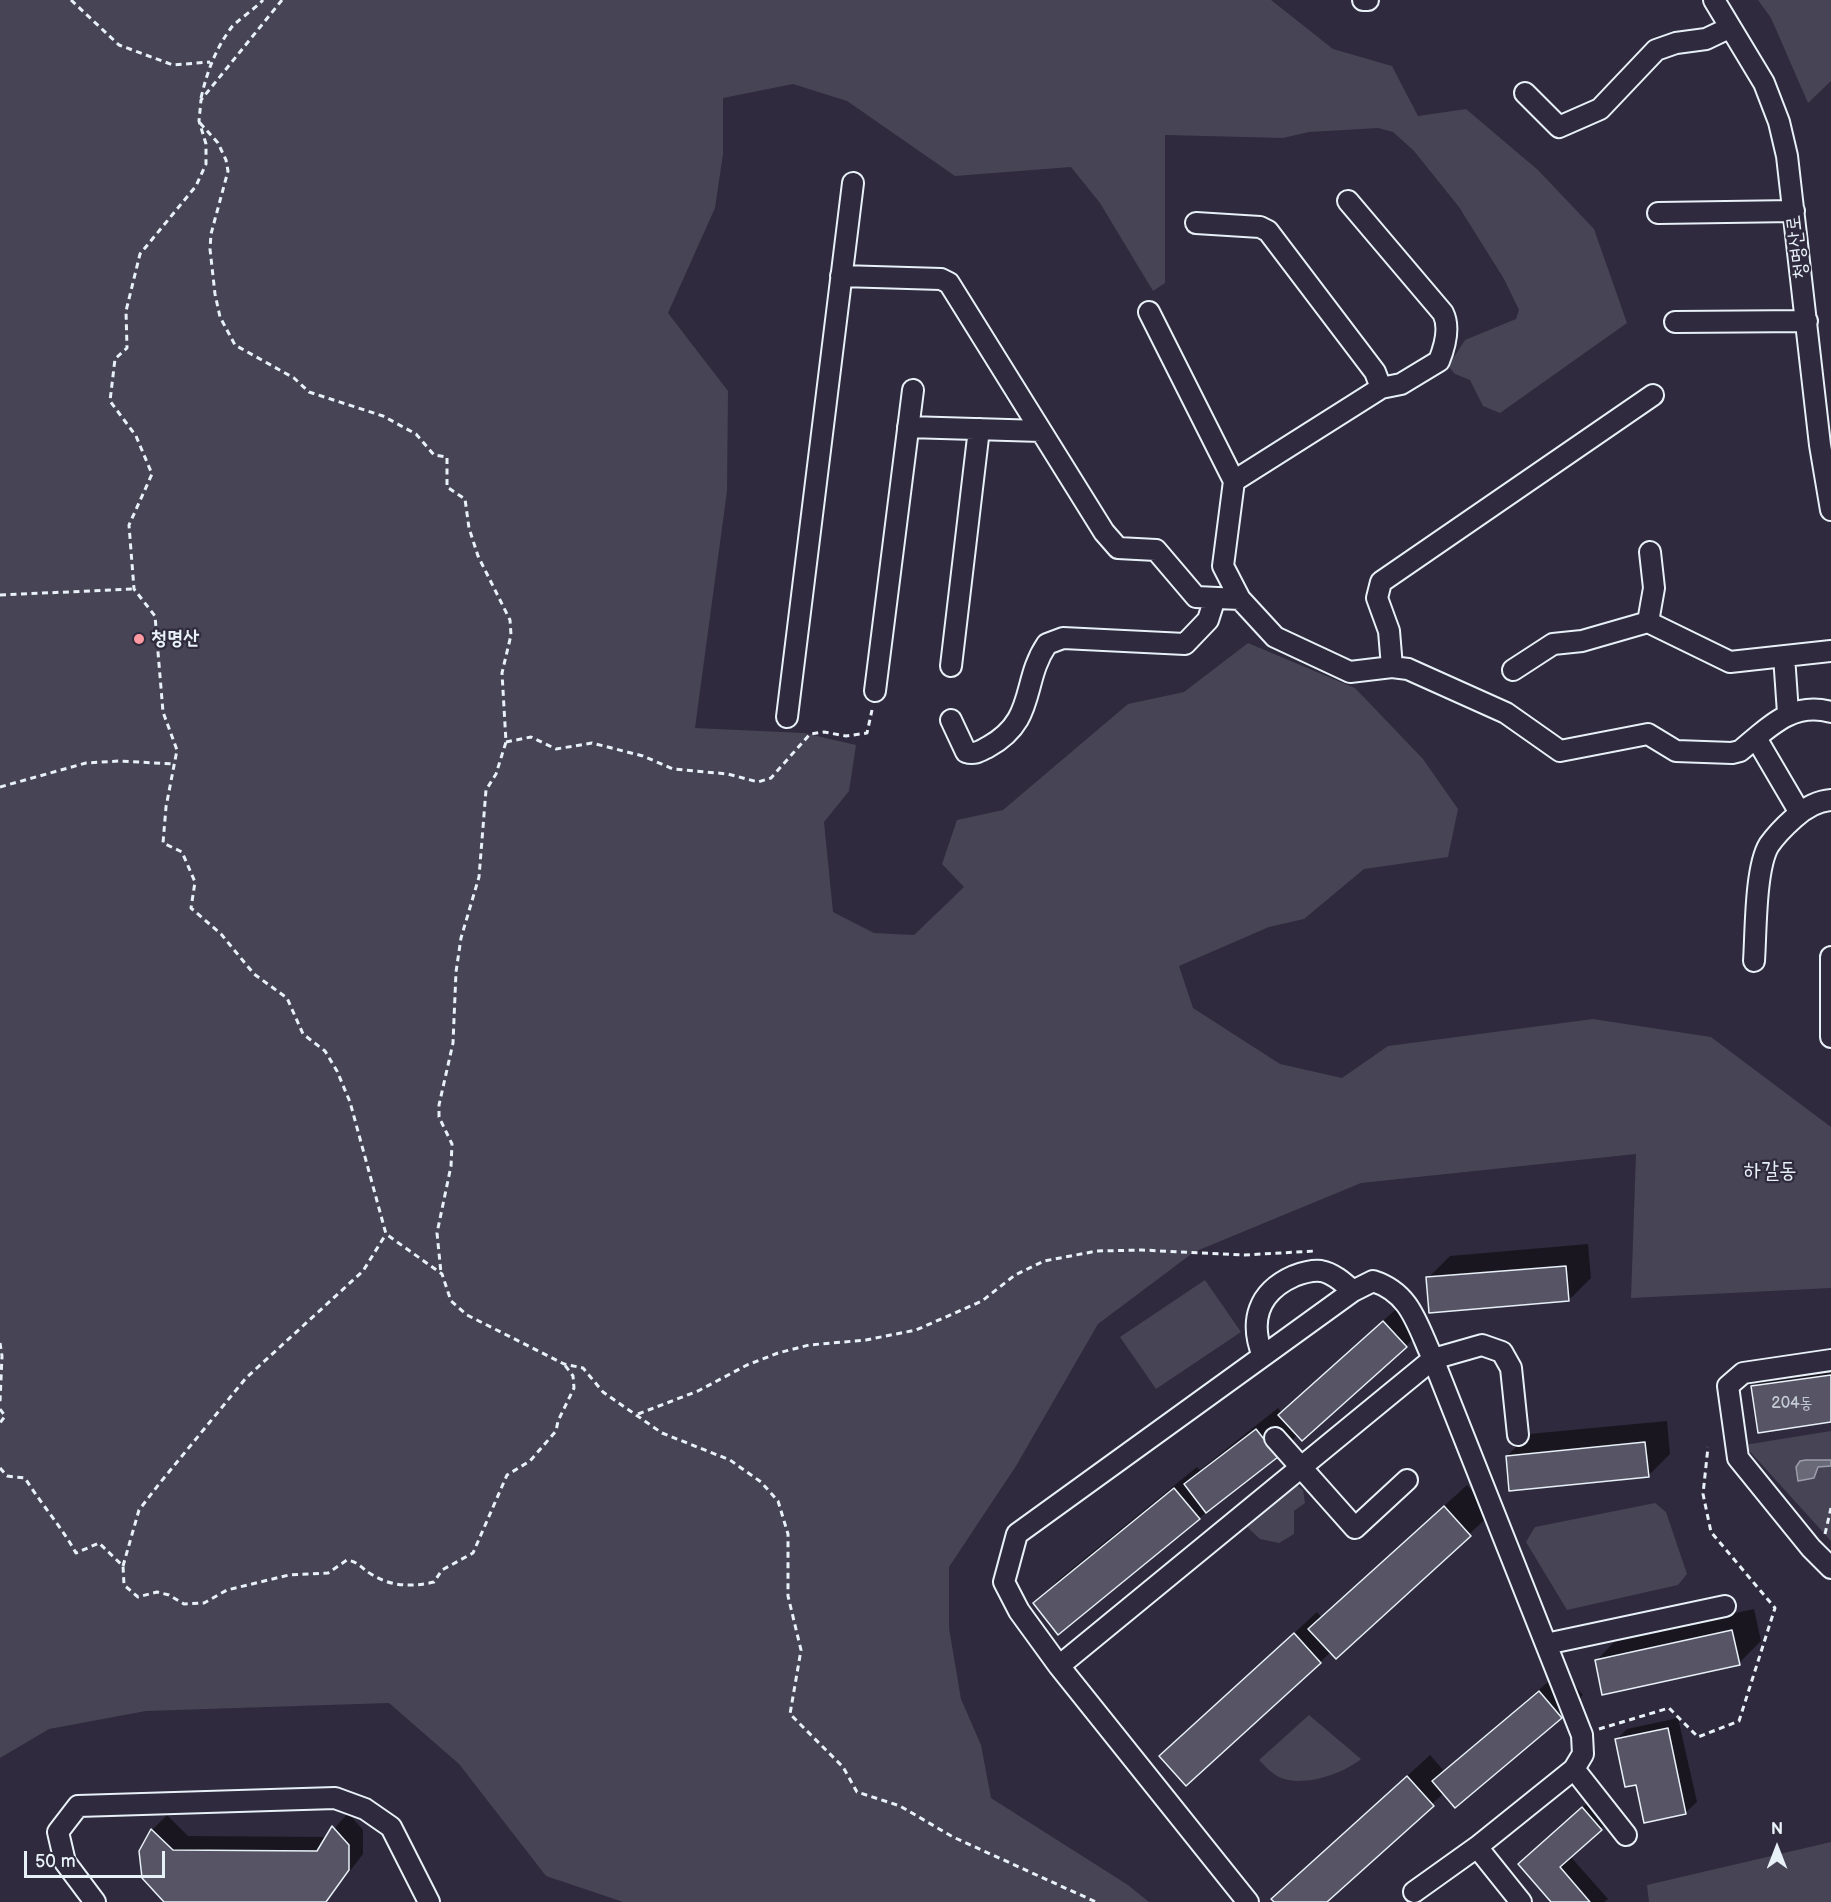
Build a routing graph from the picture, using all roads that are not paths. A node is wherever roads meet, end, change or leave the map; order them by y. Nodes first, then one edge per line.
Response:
1 (1363, 0) edge
2 (1368, 0) edge
3 (1714, 0) edge
4 (1729, 28) junction
5 (1525, 93) dead end
6 (853, 183) dead end
7 (1348, 201) dead end
8 (1794, 211) junction
9 (1658, 213) dead end
10 (1196, 223) dead end
11 (842, 276) junction
12 (1149, 312) dead end
13 (1807, 321) junction
14 (1675, 322) dead end
15 (1381, 388) junction
16 (913, 390) dead end
17 (1653, 395) dead end
18 (908, 427) junction
19 (979, 429) junction
20 (1041, 431) junction
21 (1234, 481) junction
22 (1831, 510) edge
23 (1650, 552) dead end
24 (1215, 598) junction
25 (1240, 599) junction
26 (1648, 621) junction
27 (1831, 651) edge
28 (1784, 656) junction
29 (951, 666) dead end
30 (1392, 667) junction
31 (1512, 670) dead end
32 (875, 691) road end
33 (1831, 712) edge
34 (1788, 713) junction
35 (787, 717) dead end
36 (951, 720) dead end
37 (1756, 738) junction
38 (1831, 800) edge
39 (1800, 813) junction
40 (1831, 957) edge
41 (1754, 961) dead end
42 (1831, 1037) edge
43 (1353, 1291) junction
44 (1263, 1356) junction
45 (1433, 1359) junction
46 (1831, 1360) edge
47 (1518, 1435) dead end
48 (1275, 1438) dead end
49 (1301, 1467) junction
50 (1407, 1480) dead end
51 (1828, 1564) edge
52 (1725, 1606) dead end
53 (1546, 1644) junction
54 (1059, 1666) junction
55 (1574, 1769) junction
56 (1626, 1835) dead end
57 (1477, 1847) junction
58 (1414, 1892) dead end
59 (95, 1902) edge
60 (429, 1902) edge
61 (1248, 1902) edge
62 (1521, 1902) edge

1 - 2 street
3 - 4 street, 청명산로
4 - 5 street
4 - 8 street, 청명산로
6 - 11 street
7 - 15 street
8 - 9 street
8 - 13 street, 청명산로
10 - 15 street
11 - 20 street
11 - 35 street
12 - 21 street
13 - 14 street
13 - 22 street, 청명산로
15 - 21 street
16 - 18 street
17 - 30 street
18 - 19 street
18 - 32 street
19 - 20 street
19 - 29 street
20 - 24 street
21 - 25 street
23 - 26 street
24 - 25 street
24 - 36 street
25 - 30 street
26 - 28 street
26 - 31 street
27 - 28 street
28 - 34 street
30 - 37 street
33 - 34 street
34 - 37 street
37 - 39 street
38 - 39 street
39 - 41 street
40 - 42 street
43 - 44 street
43 - 44 street
43 - 45 street
44 - 54 street
45 - 47 street
45 - 49 street
45 - 53 street
46 - 51 street
48 - 49 street
49 - 50 street
49 - 54 street
52 - 53 street
53 - 55 street
54 - 61 street
55 - 56 street
55 - 57 street
57 - 58 street
57 - 62 street
59 - 60 street

